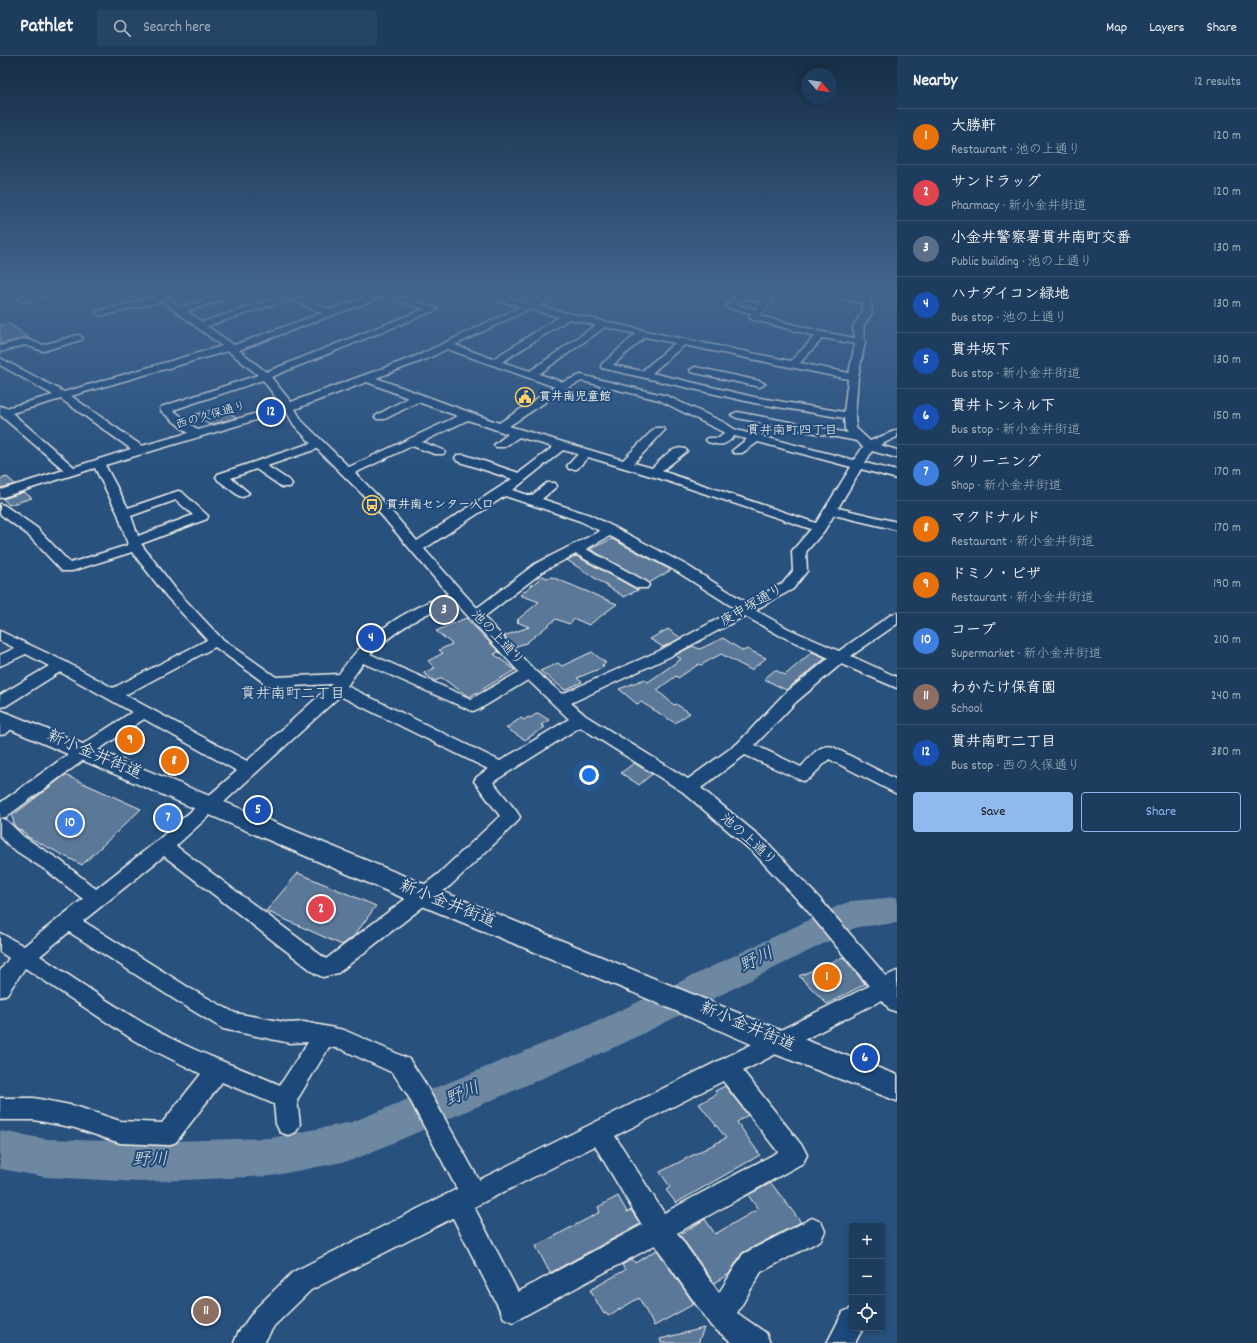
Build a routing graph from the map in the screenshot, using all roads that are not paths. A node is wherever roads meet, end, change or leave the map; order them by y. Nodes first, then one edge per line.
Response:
1 (214, 353) edge
2 (238, 353) edge
3 (323, 353) edge
4 (429, 353) edge
5 (468, 353) edge
6 (509, 353) edge
7 (562, 353) edge
8 (621, 353) edge
9 (669, 353) edge
10 (712, 353) edge
11 (740, 353) edge
12 (804, 353) edge
13 (858, 353) edge
14 (0, 361) edge
15 (495, 362) junction
16 (793, 365) junction
17 (695, 370) junction
18 (531, 375) junction
19 (644, 375) junction
20 (265, 376) junction
21 (853, 377) junction
22 (366, 378) junction
23 (682, 384) junction
24 (760, 384) dead end
25 (563, 386) junction
26 (62, 395) junction
27 (417, 398) junction
28 (289, 407) junction
29 (2, 411) edge
30 (738, 415) dead end
31 (381, 416) dead end
32 (467, 416) junction
33 (849, 416) junction
34 (501, 427) junction
35 (659, 430) dead end
36 (732, 432) junction
37 (517, 433) junction
38 (897, 433) edge
39 (197, 434) junction
40 (756, 438) junction
41 (712, 440) dead end
42 (412, 442) junction
43 (866, 443) junction
44 (319, 444) junction
45 (500, 445) dead end
46 (561, 446) junction
47 (140, 450) junction
48 (681, 451) dead end
49 (439, 452) dead end
50 (738, 452) dead end
51 (586, 453) junction
52 (897, 454) edge
53 (461, 458) dead end
54 (98, 463) junction
55 (626, 464) junction
56 (258, 465) junction
57 (857, 465) junction
58 (574, 466) dead end
59 (72, 471) junction
60 (347, 472) junction
61 (654, 472) junction
62 (897, 475) edge
63 (519, 478) junction
64 (286, 484) dead end
65 (551, 486) dead end
66 (504, 491) junction
67 (243, 493) dead end
68 (0, 494) edge
69 (533, 500) junction
70 (0, 508) edge
71 (830, 510) junction
72 (124, 514) junction
73 (897, 526) edge
74 (819, 528) junction
75 (611, 531) junction
76 (135, 544) junction
77 (416, 548) junction
78 (575, 548) junction
79 (642, 585) dead end
80 (457, 596) junction
81 (746, 610) junction
82 (476, 616) junction
83 (891, 621) edge
84 (0, 635) edge
85 (216, 640) junction
86 (27, 648) junction
87 (361, 656) junction
88 (840, 657) junction
89 (0, 661) edge
90 (61, 665) junction
91 (529, 673) junction
92 (897, 682) edge
93 (340, 683) junction
94 (114, 694) junction
95 (561, 701) junction
96 (142, 713) junction
97 (3, 717) edge
98 (580, 720) junction
99 (744, 747) junction
100 (83, 752) junction
101 (501, 768) junction
102 (248, 769) junction
103 (689, 788) junction
104 (897, 788) edge
105 (208, 805) junction
106 (0, 812) edge
107 (2, 831) edge
108 (164, 846) junction
109 (424, 896) junction
110 (97, 900) junction
111 (69, 922) junction
112 (0, 941) edge
113 (24, 957) junction
114 (0, 988) edge
115 (893, 990) edge
116 (323, 1036) junction
117 (777, 1042) junction
118 (727, 1068) junction
119 (217, 1071) junction
120 (897, 1088) edge
121 (285, 1098) junction
122 (0, 1109) edge
123 (288, 1124) dead end
124 (599, 1132) junction
125 (466, 1197) junction
126 (659, 1229) junction
127 (812, 1231) dead end
128 (720, 1317) junction
129 (849, 1327) edge
130 (248, 1343) edge
131 (756, 1343) edge
132 (841, 1343) edge

1 - 26 street
2 - 20 street, 池の上通り
3 - 20 street
4 - 22 street, 西の久保通り
5 - 15 street
6 - 15 street
7 - 18 street
8 - 19 street
9 - 19 street
10 - 17 street
11 - 16 street
12 - 16 street
13 - 21 street
14 - 26 street
15 - 18 street
16 - 21 street
17 - 23 street
17 - 24 street
18 - 25 street
19 - 23 street
20 - 28 street, 池の上通り
20 - 39 street
21 - 33 street
22 - 27 street
22 - 28 street, 西の久保通り
23 - 33 street
25 - 34 street
25 - 36 street
26 - 29 street
26 - 47 street
27 - 31 street
27 - 32 street
28 - 39 street, 西の久保通り
28 - 44 street, 池の上通り
29 - 59 street
30 - 43 street
32 - 34 street
32 - 42 street
33 - 43 street
34 - 37 street
35 - 55 street
36 - 40 street
36 - 41 street
37 - 45 street
37 - 46 street
38 - 43 street
39 - 47 street, 西の久保通り
40 - 50 street
40 - 57 street
42 - 49 street
42 - 60 street
43 - 52 street
43 - 57 street, 庚申塚通り
44 - 56 street
44 - 60 street, 池の上通り
46 - 51 street
46 - 63 street
47 - 54 street, 西の久保通り
48 - 61 street
51 - 55 street
51 - 58 street
53 - 63 street
54 - 59 street, 西の久保通り
54 - 72 street
55 - 61 street
56 - 64 street
56 - 67 street
57 - 62 street
57 - 71 street, 庚申塚通り
59 - 68 street, 西の久保通り
60 - 77 street, 池の上通り
61 - 74 street
63 - 66 street
65 - 69 street
66 - 69 street
66 - 77 street
69 - 75 street
70 - 76 street
71 - 73 street
71 - 74 street, 庚申塚通り
72 - 76 street
72 - 76 street
74 - 81 street, 庚申塚通り
75 - 78 street
75 - 81 street
76 - 85 street
77 - 80 street, 池の上通り
78 - 79 street
78 - 82 street
80 - 82 street, 池の上通り
80 - 87 street
81 - 88 street
81 - 95 street, 庚申塚通り
82 - 91 street, 池の上通り
83 - 88 street
84 - 86 street
85 - 93 street
85 - 94 street
86 - 89 street
86 - 90 street
87 - 91 street
87 - 93 street
88 - 92 street
88 - 99 street
90 - 94 street
90 - 97 street
91 - 95 street, 池の上通り
93 - 101 street
93 - 102 street
94 - 96 street
95 - 98 street, 池の上通り
96 - 100 street
96 - 102 street
97 - 100 main road, 新小金井街道
98 - 101 street
98 - 103 street, 池の上通り
99 - 103 street
99 - 104 street
100 - 105 main road, 新小金井街道
100 - 106 street
101 - 109 street
102 - 105 street
103 - 115 street, 池の上通り
105 - 108 street
105 - 109 main road, 新小金井街道
107 - 110 street
108 - 109 street
108 - 110 street
109 - 117 main road, 新小金井街道
110 - 111 street
111 - 113 street
111 - 116 street
112 - 113 street
113 - 114 street
113 - 119 street
115 - 117 street
116 - 121 street
116 - 125 street
117 - 118 street
117 - 120 main road, 新小金井街道
118 - 124 street
118 - 126 street
119 - 121 street
119 - 122 street
121 - 123 street
124 - 125 street
124 - 126 street
125 - 126 street
125 - 130 street
126 - 128 street
127 - 128 street
128 - 131 street
129 - 132 street

